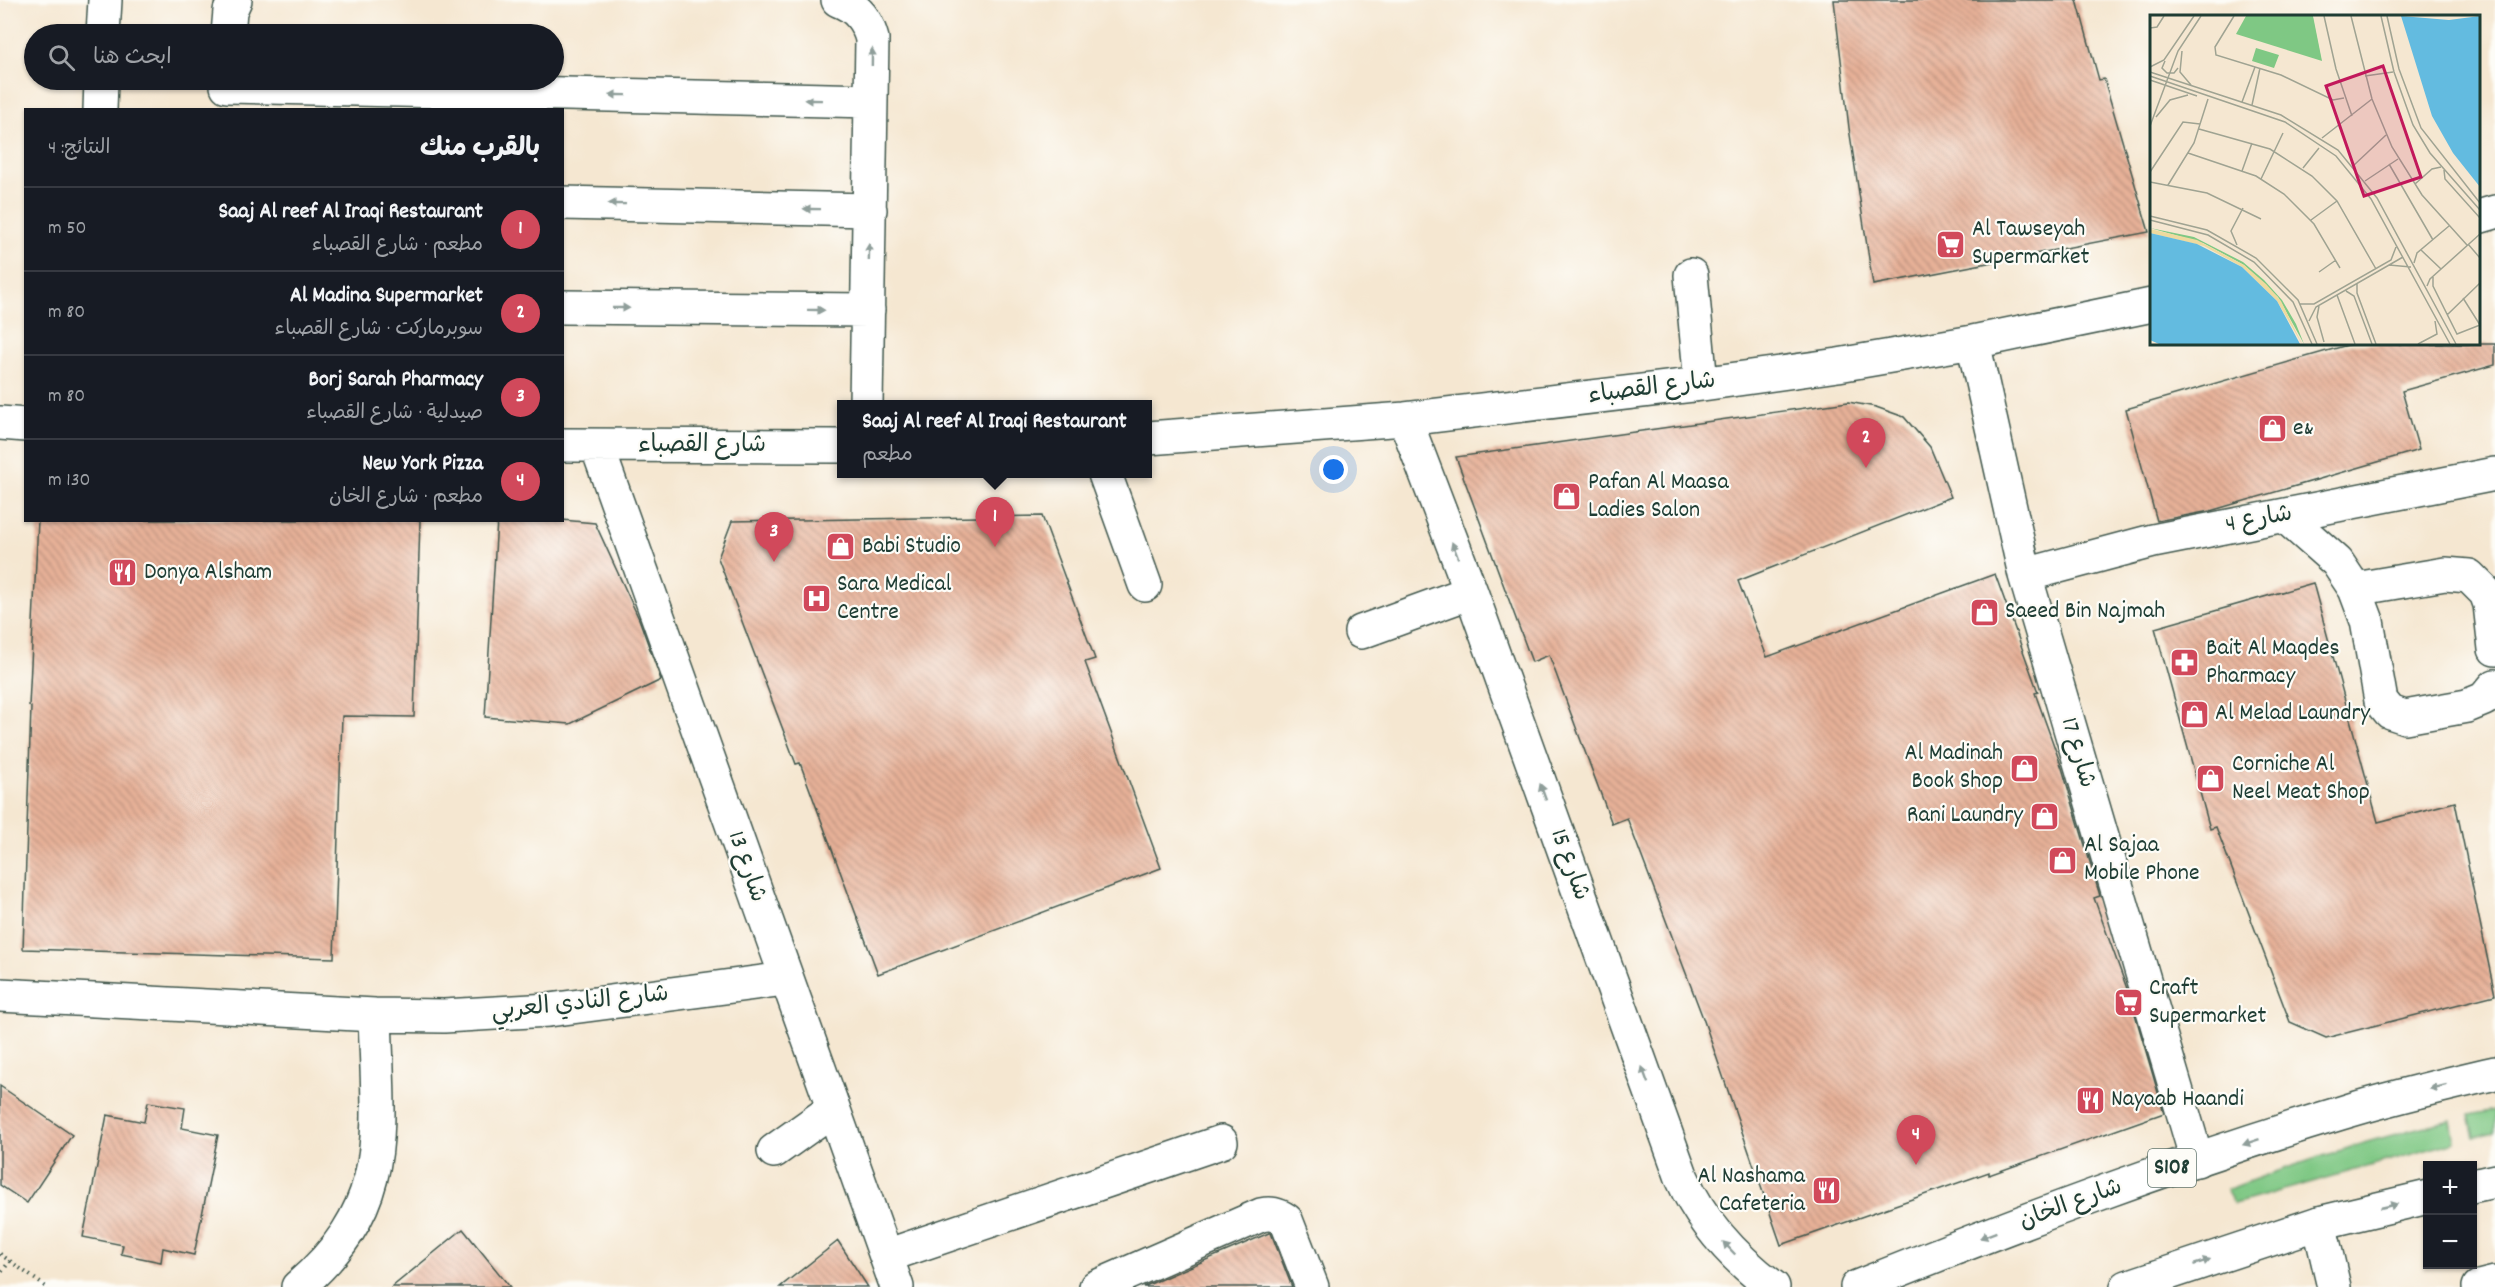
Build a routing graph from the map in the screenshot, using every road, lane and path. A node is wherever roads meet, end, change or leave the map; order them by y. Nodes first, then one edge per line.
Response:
1 (105, 0) edge
2 (235, 0) edge
3 (838, 0) edge
4 (104, 24) edge
5 (229, 24) edge
6 (101, 90) edge
7 (227, 92) edge
8 (872, 101) junction
9 (100, 108) edge
10 (564, 203) edge
11 (870, 210) junction
12 (2495, 212) edge
13 (2480, 216) edge
14 (1691, 275) dead end
15 (2150, 305) edge
16 (564, 308) edge
17 (868, 310) junction
18 (1973, 342) junction
19 (1701, 384) junction
20 (866, 400) edge
21 (1405, 419) junction
22 (0, 423) edge
23 (24, 425) edge
24 (1152, 438) edge
25 (564, 445) edge
26 (597, 446) junction
27 (837, 446) edge
28 (2495, 474) edge
29 (1106, 478) edge
30 (2285, 516) junction
31 (2025, 575) junction
32 (1145, 585) dead end
33 (2355, 589) junction
34 (1471, 592) junction
35 (1361, 632) dead end
36 (2495, 649) edge
37 (2495, 686) edge
38 (785, 979) junction
39 (0, 995) edge
40 (375, 1015) junction
41 (2495, 1072) edge
42 (833, 1109) junction
43 (1221, 1142) dead end
44 (774, 1151) dead end
45 (2197, 1160) junction
46 (2495, 1181) edge
47 (2477, 1185) edge
48 (2423, 1198) edge
49 (2319, 1223) junction
50 (0, 1254) edge
51 (886, 1256) junction
52 (10, 1261) junction
53 (0, 1274) edge
54 (2495, 1283) edge
55 (46, 1287) edge
56 (298, 1287) edge
57 (897, 1287) edge
58 (1096, 1287) edge
59 (1312, 1287) edge
60 (1773, 1287) edge
61 (1857, 1287) edge
62 (2127, 1287) edge
63 (2334, 1287) edge
64 (2479, 1287) edge

1 - 4 street
2 - 5 street
8 -> 3 street
6 - 9 street
8 -> 7 street
8 - 11 street
11 -> 10 street
17 -> 11 street
12 - 13 street
14 - 19 street
15 - 18 street, شارع القصباء
16 -> 17 street
17 - 20 street
18 - 19 street, شارع القصباء
18 - 31 street, شارع 17
19 - 21 street, شارع القصباء
21 - 24 street, شارع القصباء
34 -> 21 street, شارع 15
22 - 23 street
25 - 26 street, شارع القصباء
26 - 27 street, شارع القصباء
26 - 38 street, شارع 13
28 - 30 street, شارع 4
29 - 32 street
30 - 31 street, شارع 4
30 - 33 street
31 - 45 street, شارع 17
33 - 36 street
33 - 37 street
34 - 35 street
60 -> 34 street, شارع 15
38 - 40 street, شارع النادي العربي
38 - 42 street, شارع 13
39 - 40 street, شارع النادي العربي
40 - 56 street
41 -> 45 street, شارع الخان / S108
42 - 44 street
42 - 51 street, شارع 13
43 - 51 street
45 -> 61 street, شارع الخان / S108
46 - 47 street
49 -> 48 street
62 -> 49 street
49 - 63 street
50 - 52 path
51 - 57 street, شارع 13
52 - 53 path
52 - 55 path
54 - 64 street
58 - 59 street

